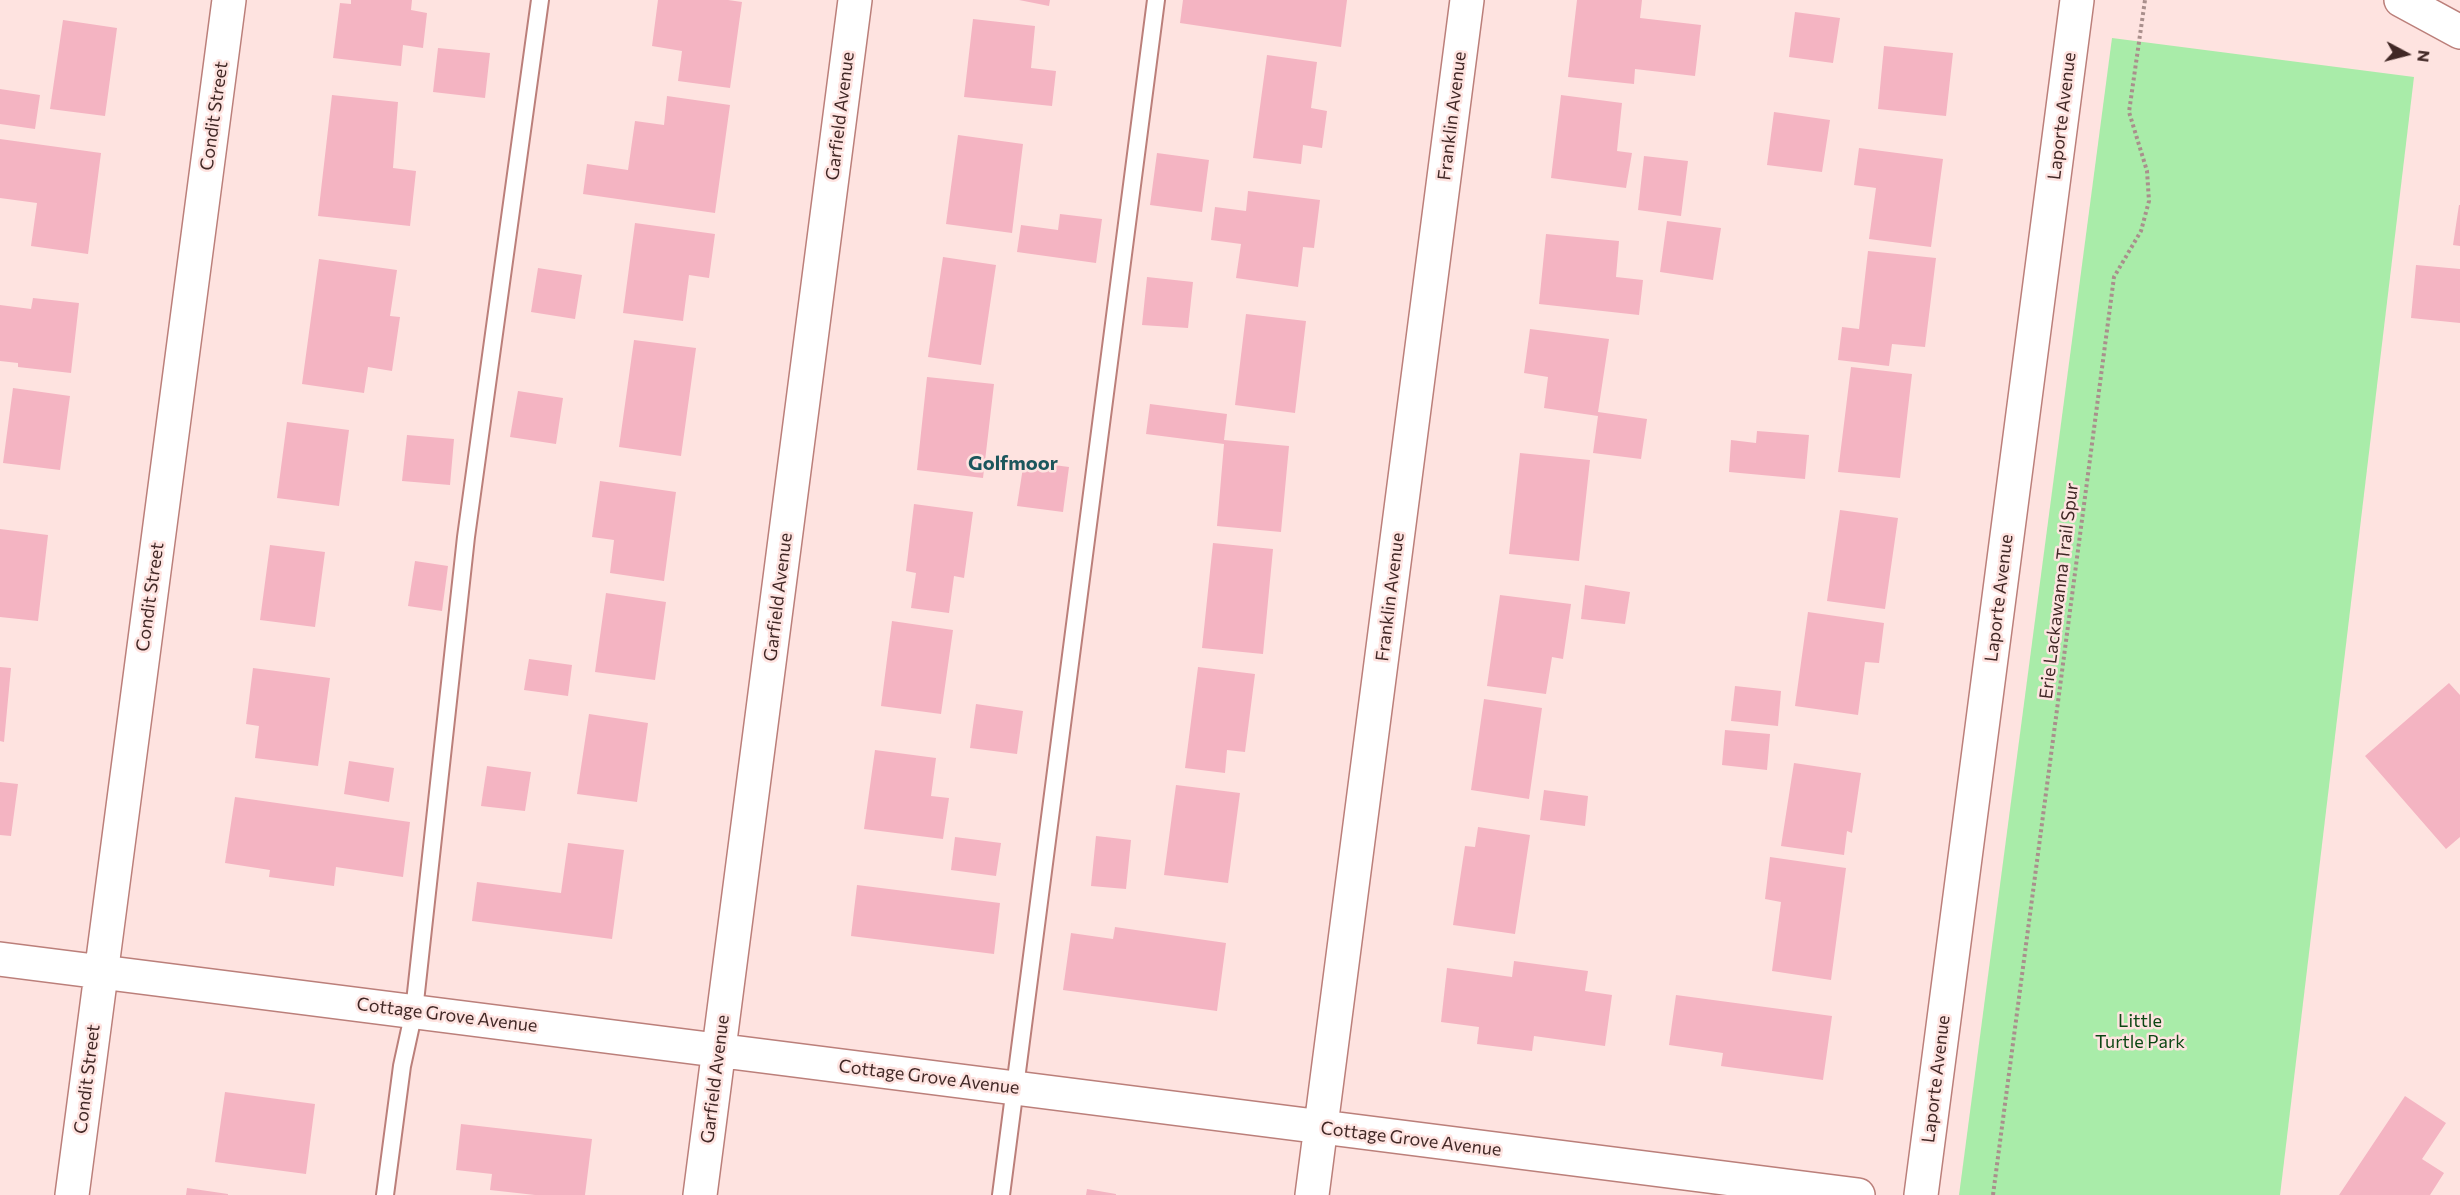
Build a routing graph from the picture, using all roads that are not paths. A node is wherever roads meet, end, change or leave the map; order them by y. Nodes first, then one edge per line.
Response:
1 (229, 0) edge
2 (540, 0) edge
3 (855, 0) edge
4 (1156, 0) edge
5 (1467, 0) edge
6 (2077, 0) edge
7 (2401, 0) edge
8 (2460, 32) edge
9 (0, 959) edge
10 (100, 970) junction
11 (414, 1011) junction
12 (719, 1050) junction
13 (1015, 1088) junction
14 (1321, 1128) junction
15 (72, 1195) edge
16 (385, 1195) edge
17 (700, 1195) edge
18 (1001, 1195) edge
19 (1312, 1195) edge
20 (1858, 1195) edge
21 (1921, 1195) edge

1 - 10 street, Condit Street
2 - 11 lane
3 - 12 street, Garfield Avenue
4 - 13 lane
5 - 14 street, Franklin Avenue
6 - 21 street, Laporte Avenue
7 - 8 street
9 - 10 street, Cottage Grove Avenue
10 - 11 street, Cottage Grove Avenue
10 - 15 street, Condit Street
11 - 12 street, Cottage Grove Avenue
11 - 16 lane
12 - 13 street, Cottage Grove Avenue
12 - 17 street, Garfield Avenue
13 - 14 street, Cottage Grove Avenue
13 - 18 lane
14 - 19 street, Franklin Avenue
14 - 20 street, Cottage Grove Avenue

